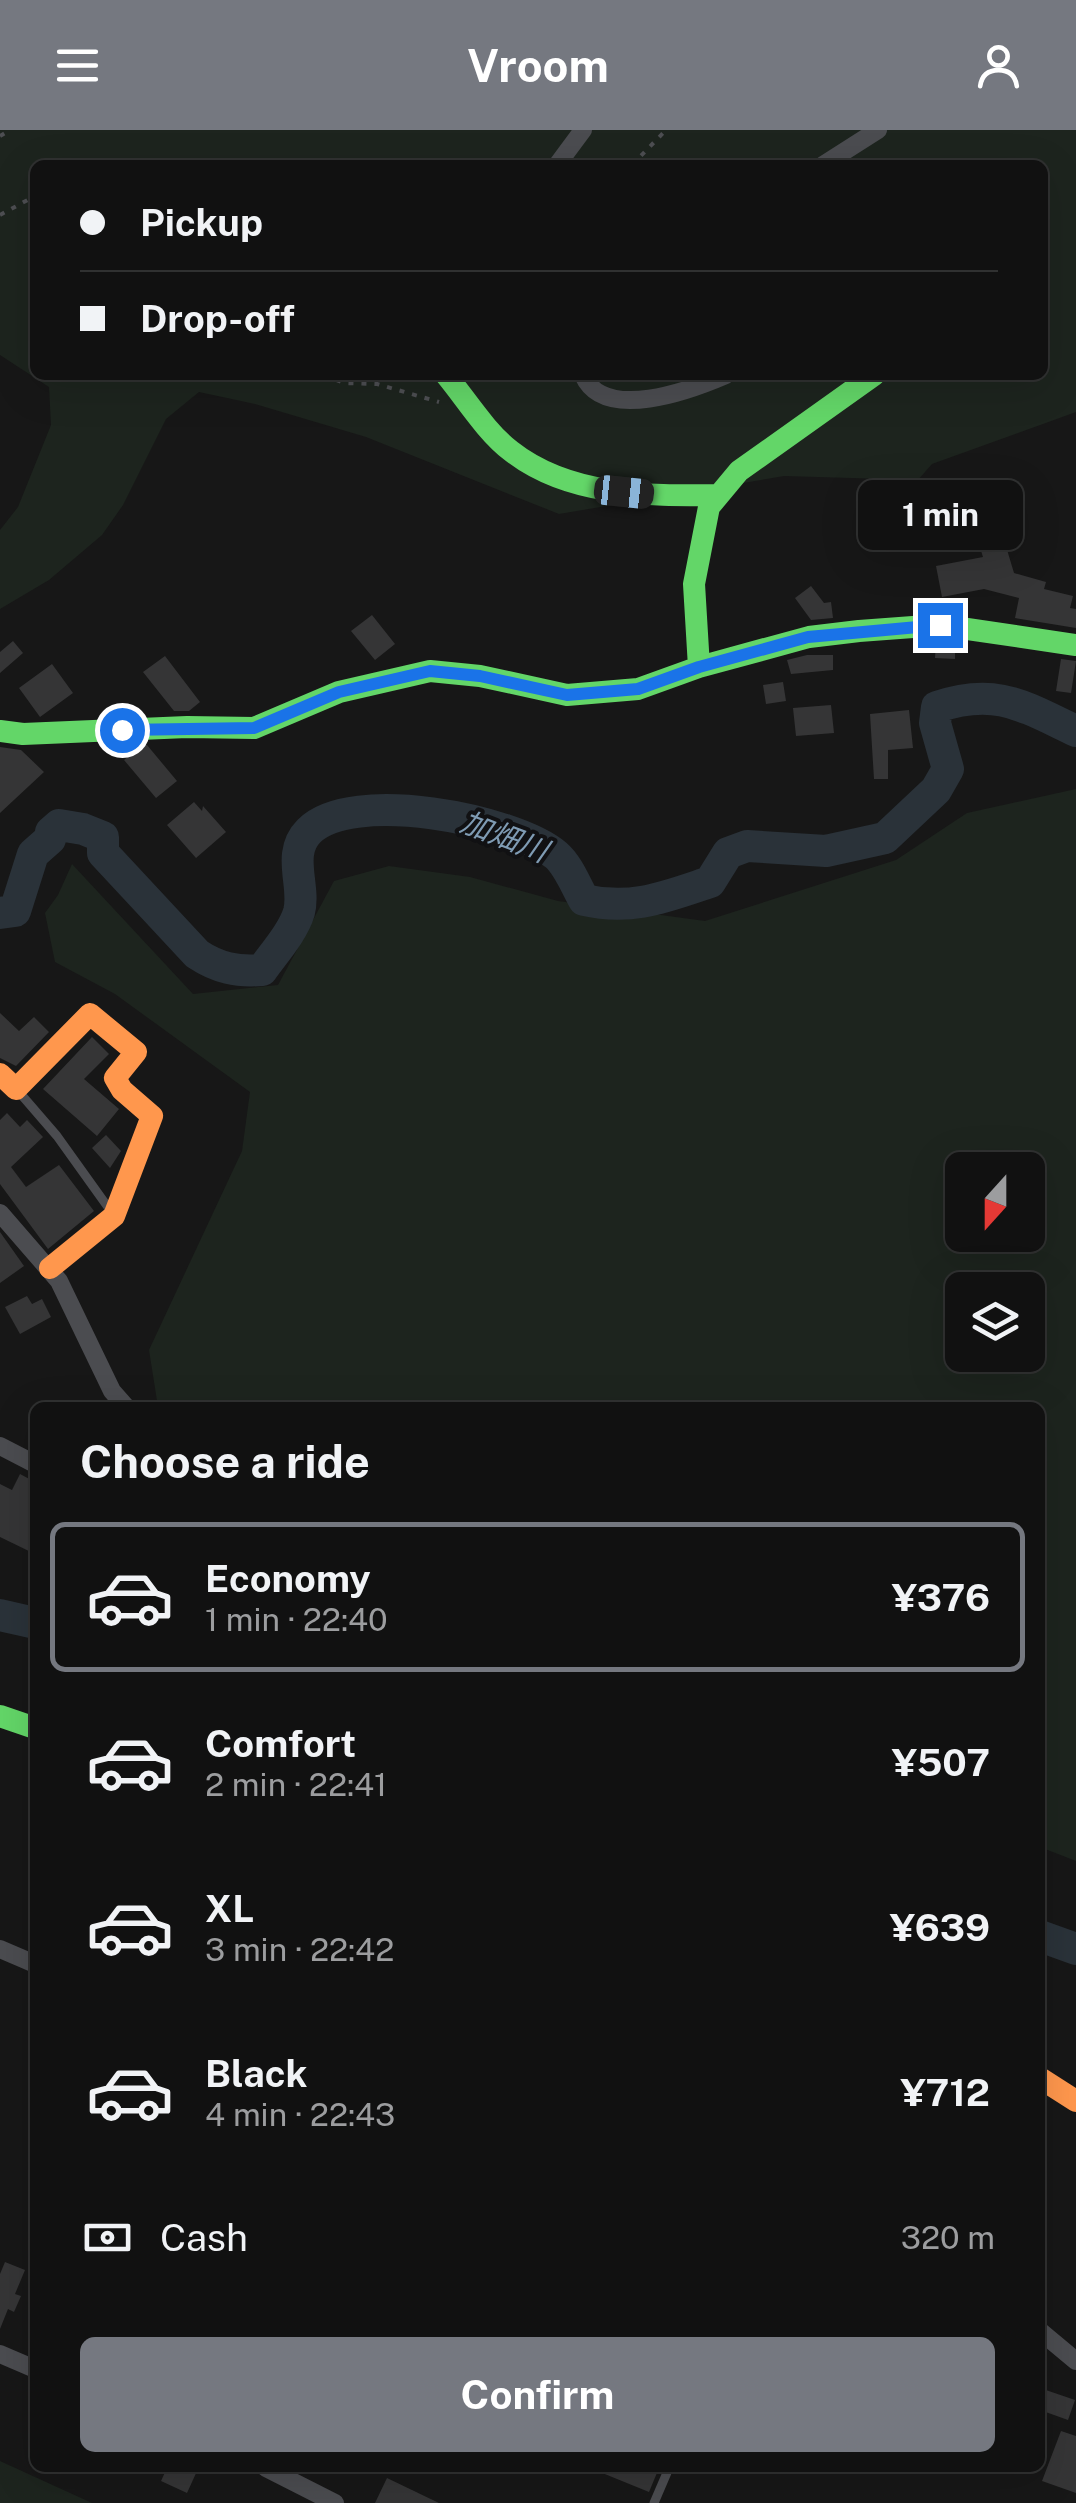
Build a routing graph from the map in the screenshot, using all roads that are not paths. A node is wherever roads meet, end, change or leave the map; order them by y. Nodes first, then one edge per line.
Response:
1 (583, 130) edge
2 (878, 130) edge
3 (561, 160) edge
4 (831, 160) edge
5 (450, 380) edge
6 (587, 380) edge
7 (714, 380) edge
8 (868, 380) edge
9 (717, 495) junction
10 (1076, 645) edge
11 (699, 667) junction
12 (0, 731) edge
13 (8, 1081) edge
14 (0, 1213) edge
15 (114, 1216) junction
16 (50, 1268) junction
17 (122, 1402) edge
18 (0, 1446) edge
19 (30, 1461) edge
20 (0, 1716) edge
21 (30, 1726) edge
22 (0, 1948) edge
23 (30, 1962) edge
24 (1045, 2081) edge
25 (1076, 2101) edge
26 (1045, 2335) edge
27 (0, 2354) edge
28 (1076, 2360) edge
29 (30, 2367) edge
30 (274, 2472) edge
31 (667, 2472) edge
32 (335, 2503) edge
33 (654, 2503) edge

1 - 3 street
2 - 4 street
5 - 9 street
6 - 7 street
8 - 9 street
9 - 11 street
10 - 11 street
11 - 12 street
13 - 15 lane
13 - 15 street
14 - 16 street
15 - 16 street
16 - 17 street
18 - 19 street
20 - 21 street
22 - 23 street
24 - 25 street
26 - 28 street
27 - 29 street
30 - 32 street
31 - 33 lane

